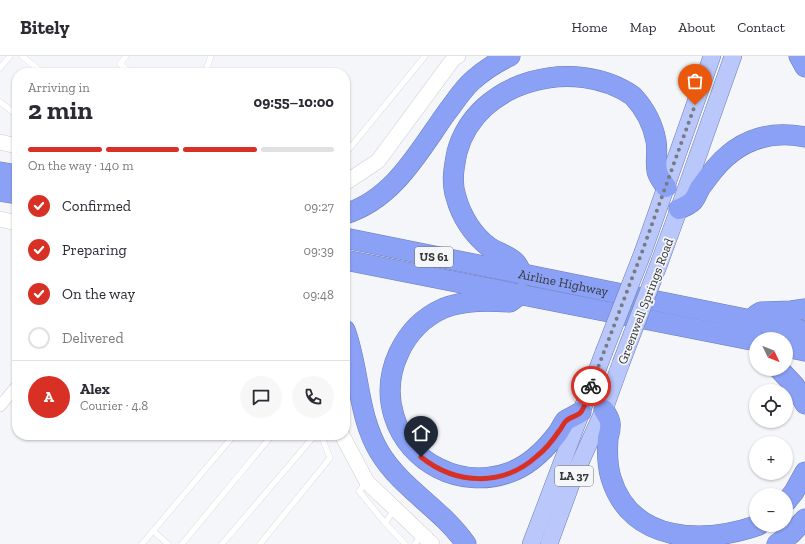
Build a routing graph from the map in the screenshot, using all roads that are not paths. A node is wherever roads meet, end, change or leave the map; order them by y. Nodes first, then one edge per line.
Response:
1 (10, 56) edge
2 (22, 56) edge
3 (126, 56) edge
4 (211, 56) edge
5 (426, 56) edge
6 (458, 56) edge
7 (510, 56) edge
8 (712, 56) edge
9 (733, 56) edge
10 (799, 56) edge
11 (805, 67) edge
12 (0, 68) edge
13 (37, 68) edge
14 (125, 68) edge
15 (207, 68) edge
16 (0, 102) edge
17 (12, 111) edge
18 (805, 137) edge
19 (0, 142) edge
20 (12, 145) edge
21 (350, 148) edge
22 (0, 172) edge
23 (12, 174) edge
24 (350, 180) edge
25 (666, 187) junction
26 (0, 190) edge
27 (12, 193) edge
28 (679, 209) junction
29 (350, 212) edge
30 (0, 219) edge
31 (12, 222) edge
32 (350, 239) edge
33 (350, 261) edge
34 (522, 284) junction
35 (805, 309) edge
36 (750, 319) junction
37 (805, 331) edge
38 (736, 337) junction
39 (749, 340) edge
40 (350, 348) edge
41 (793, 348) edge
42 (805, 351) edge
43 (749, 352) edge
44 (786, 376) edge
45 (12, 392) edge
46 (805, 404) edge
47 (0, 406) edge
48 (604, 410) junction
49 (581, 412) junction
50 (230, 440) edge
51 (268, 440) edge
52 (311, 440) edge
53 (323, 440) edge
54 (345, 440) edge
55 (805, 472) edge
56 (367, 482) junction
57 (793, 493) edge
58 (395, 508) junction
59 (805, 519) edge
60 (385, 523) junction
61 (749, 530) edge
62 (153, 531) junction
63 (423, 541) edge
64 (142, 544) edge
65 (168, 544) edge
66 (182, 544) edge
67 (222, 544) edge
68 (260, 544) edge
69 (405, 544) edge
70 (466, 544) edge
71 (531, 544) edge
72 (549, 544) edge
73 (778, 544) edge

1 - 12 lane
2 - 13 lane
3 - 14 lane
4 - 15 lane
5 - 21 lane
6 - 24 street
7 - 29 highway
8 - 25 main road, Greenwell Springs Road / LA 37
9 - 28 main road, Greenwell Springs Road / LA 37
10 - 11 highway
16 - 17 lane
18 - 28 highway
19 - 20 street
22 - 23 highway
25 - 34 highway
25 - 49 main road, Greenwell Springs Road / LA 37, bridge
26 - 27 highway
28 - 48 main road, Greenwell Springs Road / LA 37, bridge
30 - 31 street
32 - 34 highway, Airline Highway / US 61
33 - 34 highway, Airline Highway / US 61
34 - 36 highway, Airline Highway / US 61
34 - 38 highway, Airline Highway / US 61
34 - 49 highway
35 - 36 highway
36 - 37 highway, Airline Highway / US 61
38 - 39 highway, Airline Highway / US 61
38 - 43 highway
40 - 70 highway
41 - 42 highway
44 - 46 highway
45 - 47 street
48 - 61 highway
48 - 72 main road, Greenwell Springs Road / LA 37
49 - 71 main road, Greenwell Springs Road / LA 37
50 - 62 lane
51 - 66 lane
52 - 67 lane
53 - 68 lane
54 - 56 street
55 - 57 highway
56 - 58 street
56 - 60 lane
58 - 60 lane
58 - 63 street
59 - 73 highway
60 - 69 lane
62 - 64 lane
62 - 65 lane

